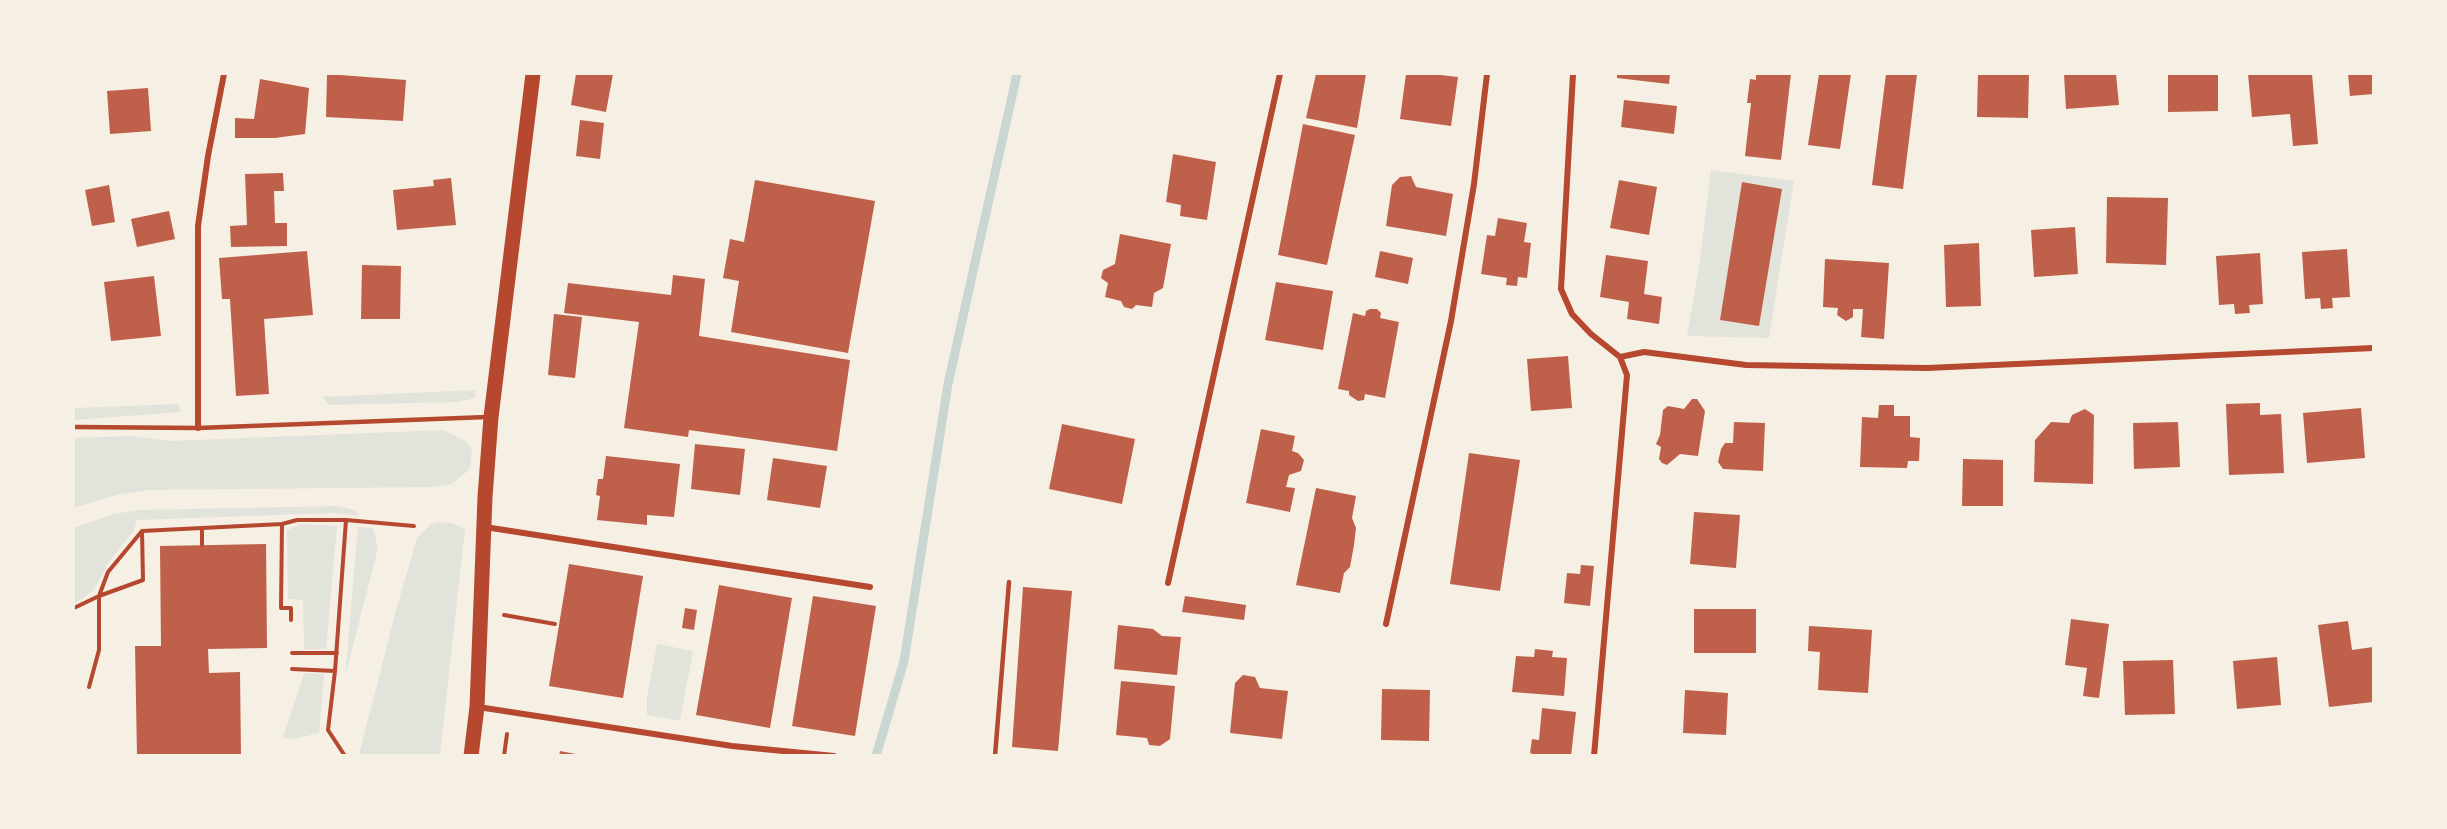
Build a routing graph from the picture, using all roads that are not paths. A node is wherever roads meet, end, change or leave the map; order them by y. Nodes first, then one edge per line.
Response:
1 (224, 74) edge
2 (533, 74) edge
3 (1280, 74) edge
4 (1487, 74) edge
5 (1573, 74) edge
6 (2373, 348) edge
7 (1620, 357) junction
8 (491, 417) junction
9 (74, 427) edge
10 (198, 428) junction
11 (484, 527) junction
12 (1009, 582) dead end
13 (1168, 583) dead end
14 (870, 588) dead end
15 (1386, 624) dead end
16 (477, 707) junction
17 (471, 756) edge
18 (834, 756) edge
19 (995, 756) edge
20 (1594, 756) edge

1 - 10 street
2 - 8 main road
3 - 13 street
4 - 15 street
5 - 7 street
6 - 7 street
7 - 20 street
8 - 10 lane
8 - 11 main road
9 - 10 lane
11 - 14 street
11 - 16 main road
12 - 19 lane
16 - 17 main road
16 - 18 street

